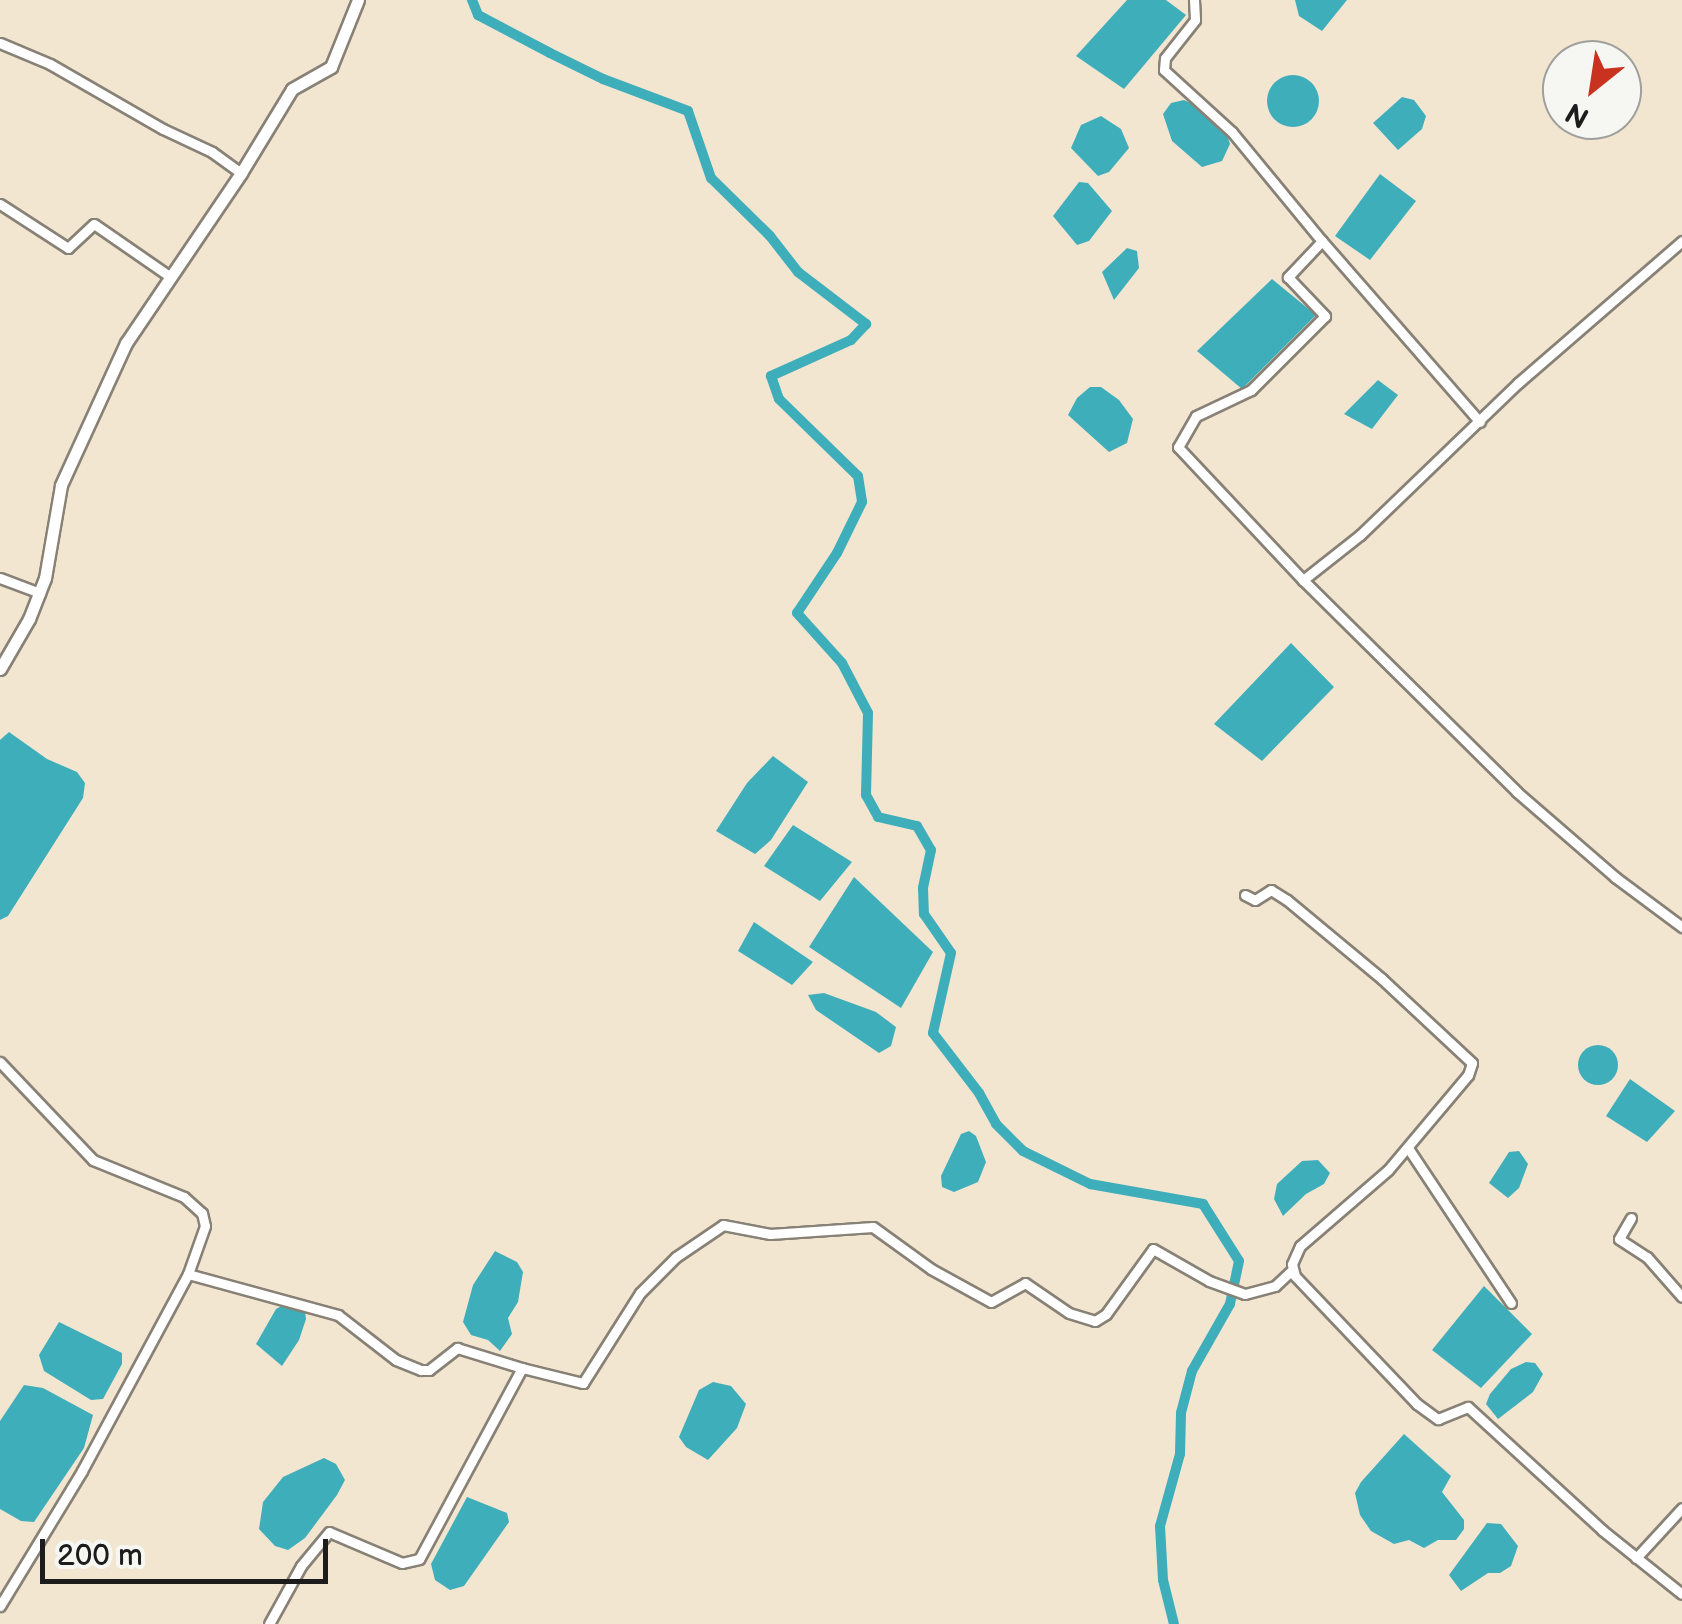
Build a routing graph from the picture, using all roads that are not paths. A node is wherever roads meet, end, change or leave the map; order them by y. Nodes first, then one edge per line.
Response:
1 (358, 0) edge
2 (1194, 0) edge
3 (0, 42) edge
4 (241, 173) junction
5 (0, 204) edge
6 (1322, 241) junction
7 (1682, 241) edge
8 (170, 276) junction
9 (1480, 422) junction
10 (0, 578) edge
11 (1303, 580) junction
12 (40, 593) junction
13 (0, 670) edge
14 (1245, 895) dead end
15 (1682, 927) edge
16 (0, 1062) edge
17 (1408, 1148) junction
18 (1631, 1218) dead end
19 (1292, 1270) junction
20 (188, 1274) junction
21 (1682, 1298) edge
22 (1510, 1303) dead end
23 (522, 1368) junction
24 (1682, 1508) edge
25 (1636, 1558) junction
26 (1682, 1594) edge
27 (0, 1606) edge
28 (269, 1624) edge

1 - 4 street
2 - 6 street
3 - 4 street
4 - 8 street
5 - 8 street
6 - 9 street
6 - 11 street
7 - 9 street
8 - 12 street
9 - 11 street
10 - 12 street
11 - 15 street
12 - 13 street
14 - 17 street
16 - 20 street
17 - 19 street
17 - 22 street
18 - 21 street
19 - 23 street
19 - 25 street
20 - 23 street
20 - 27 street
23 - 28 street
24 - 25 street
25 - 26 street

